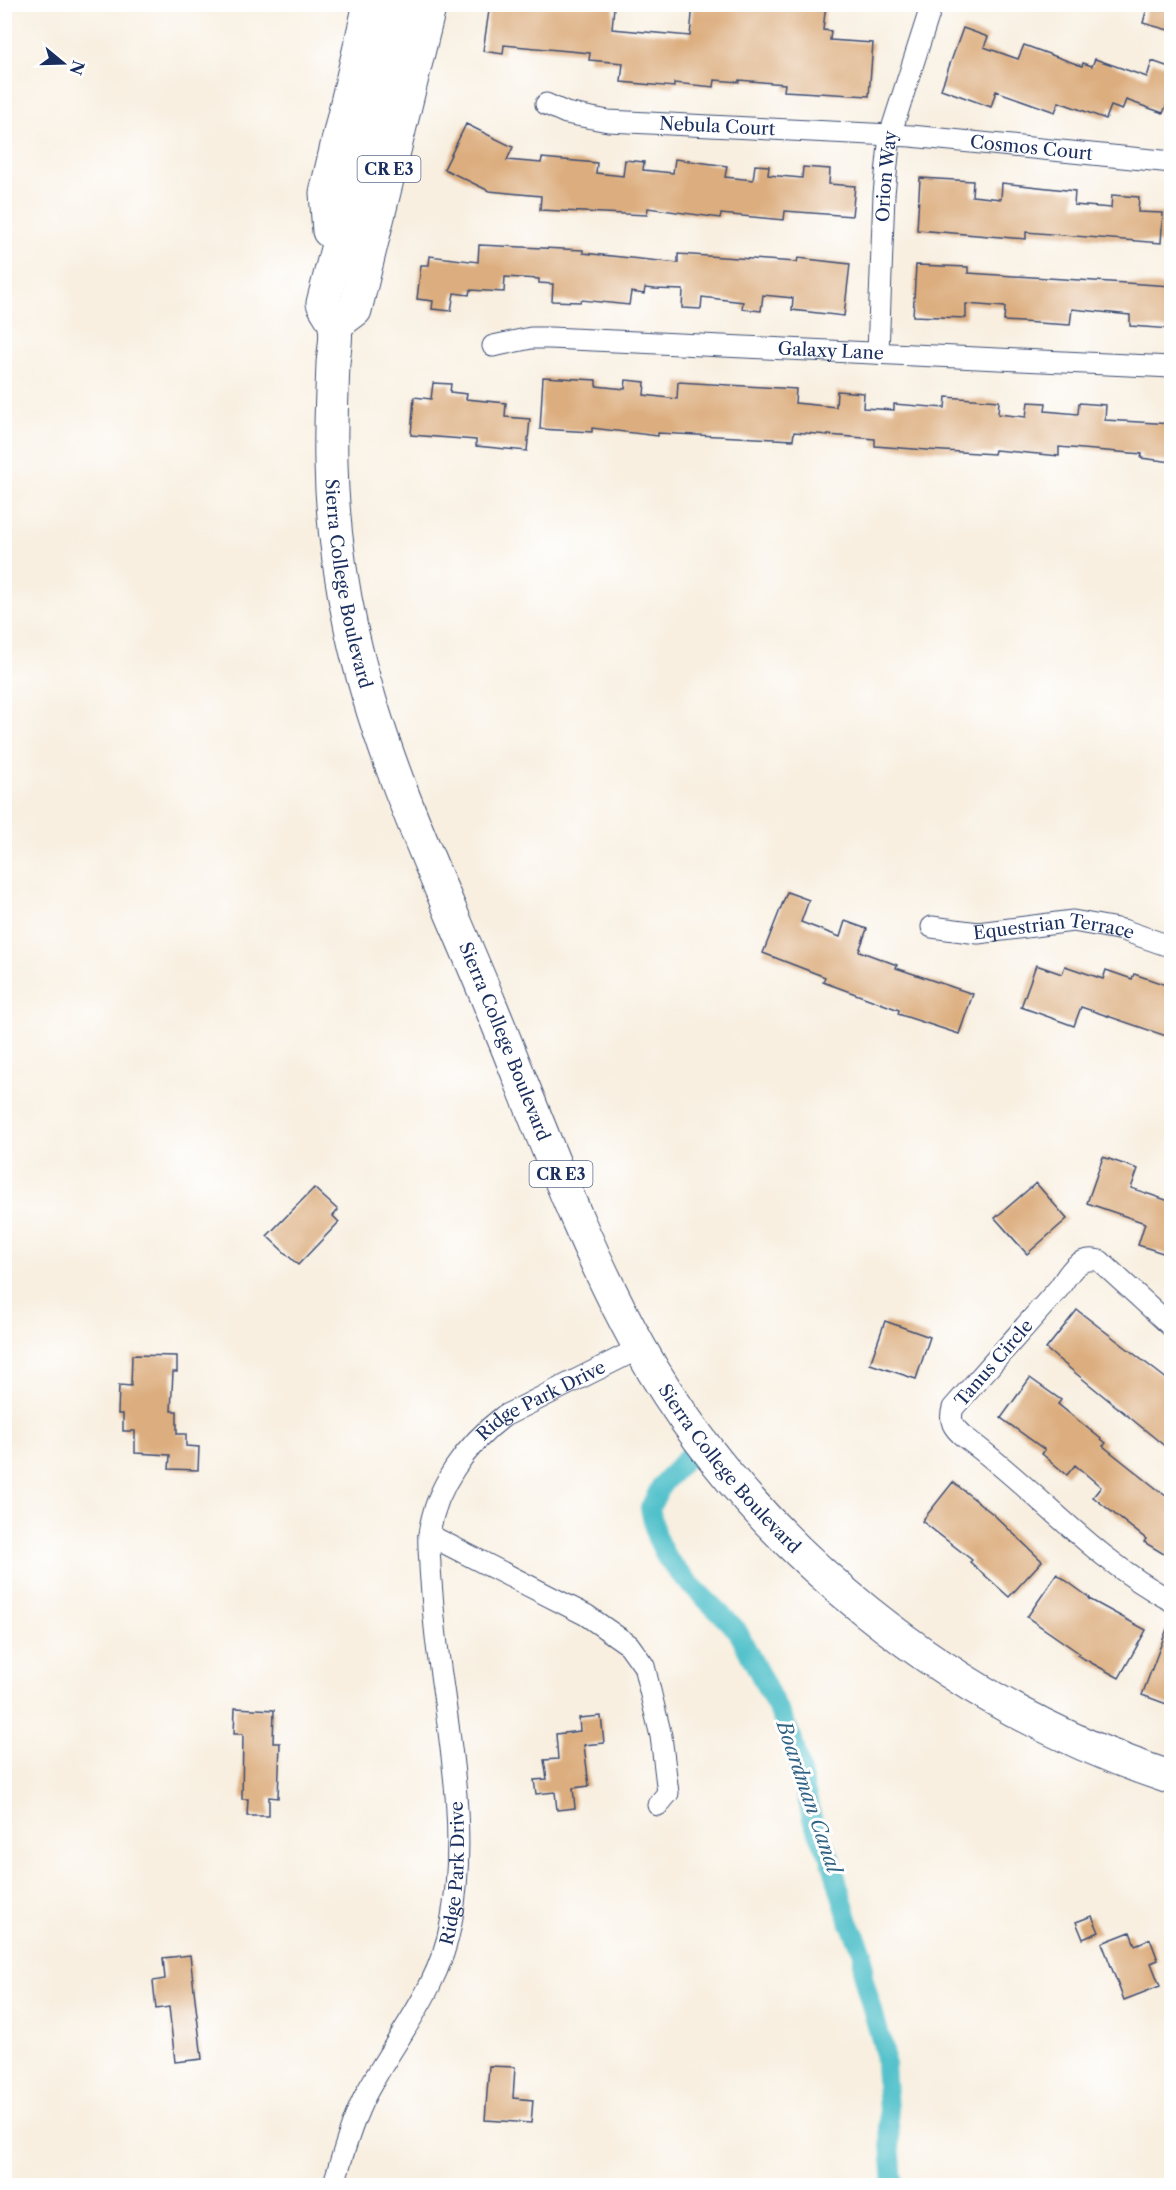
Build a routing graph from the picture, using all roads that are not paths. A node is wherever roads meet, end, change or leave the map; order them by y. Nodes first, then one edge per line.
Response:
1 (370, 4) edge
2 (400, 4) edge
3 (430, 4) edge
4 (932, 4) edge
5 (546, 104) dead end
6 (890, 135) junction
7 (1172, 162) edge
8 (333, 255) junction
9 (335, 325) junction
10 (492, 346) dead end
11 (878, 353) junction
12 (1172, 367) edge
13 (932, 927) dead end
14 (1172, 947) edge
15 (1172, 1326) edge
16 (640, 1348) junction
17 (429, 1535) junction
18 (1172, 1601) edge
19 (1172, 1778) edge
20 (658, 1805) dead end
21 (333, 2186) edge

1 - 8 main road
2 - 8 main road, Sierra College Boulevard / CR E3
3 - 9 main road, CR E3
4 - 6 street, Orion Way
5 - 6 street, Nebula Court
6 - 7 street, Cosmos Court
6 - 11 street, Orion Way
8 - 9 main road, Sierra College Boulevard / CR E3
9 - 16 main road, Sierra College Boulevard / CR E3
10 - 11 street, Galaxy Lane
11 - 12 street, Galaxy Lane
13 - 14 street, Equestrian Terrace
15 - 18 street, Tanus Circle
16 - 17 street, Ridge Park Drive
16 - 19 main road, Sierra College Boulevard / CR E3
17 - 20 street
17 - 21 street, Ridge Park Drive

